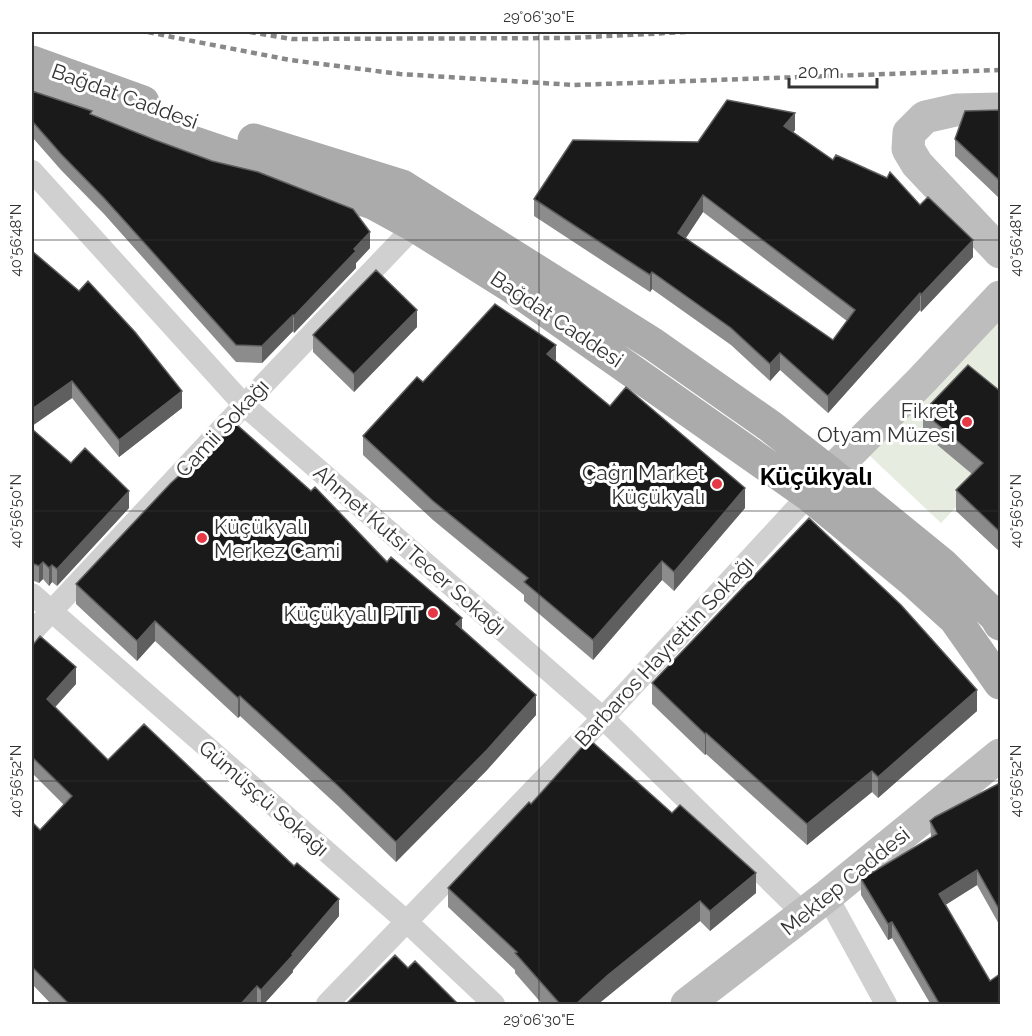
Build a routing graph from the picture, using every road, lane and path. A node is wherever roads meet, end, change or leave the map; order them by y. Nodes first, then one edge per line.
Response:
1 (32, 62) edge
2 (32, 88) edge
3 (1000, 109) edge
4 (32, 171) edge
5 (415, 226) junction
6 (1000, 252) edge
7 (1000, 297) edge
8 (244, 405) junction
9 (819, 484) junction
10 (32, 594) edge
11 (51, 610) junction
12 (1000, 624) edge
13 (32, 632) edge
14 (1000, 683) edge
15 (603, 718) junction
16 (1000, 755) edge
17 (816, 904) junction
18 (406, 922) junction
19 (327, 1005) edge
20 (494, 1005) edge
21 (687, 1005) edge
22 (886, 1005) edge

1 - 9 main road, Bağdat Caddesi
2 - 5 main road, Bağdat Caddesi
3 - 6 street
4 - 8 street, Ahmet Kutsi Tecer Sokağı
5 - 8 street, Camii Sokağı
5 - 9 main road, Bağdat Caddesi
7 - 9 street, Barbaros Hayrettin Sokağı
8 - 11 street, Camii Sokağı
8 - 15 street, Ahmet Kutsi Tecer Sokağı
9 - 12 main road, Bağdat Caddesi
9 - 14 main road, Bağdat Caddesi
9 - 15 street, Barbaros Hayrettin Sokağı
10 - 11 street, Gümüşçü Sokağı
11 - 13 street, Camii Sokağı
11 - 18 street, Gümüşçü Sokağı
15 - 17 street, Ahmet Kutsi Tecer Sokağı
15 - 18 street, Barbaros Hayrettin Sokağı
16 - 17 street, Mektep Caddesi
17 - 21 street, Mektep Caddesi
17 - 22 street, Ahmet Kutsi Tecer Sokağı
18 - 19 street, Barbaros Hayrettin Sokağı
18 - 20 street, Gümüşçü Sokağı

